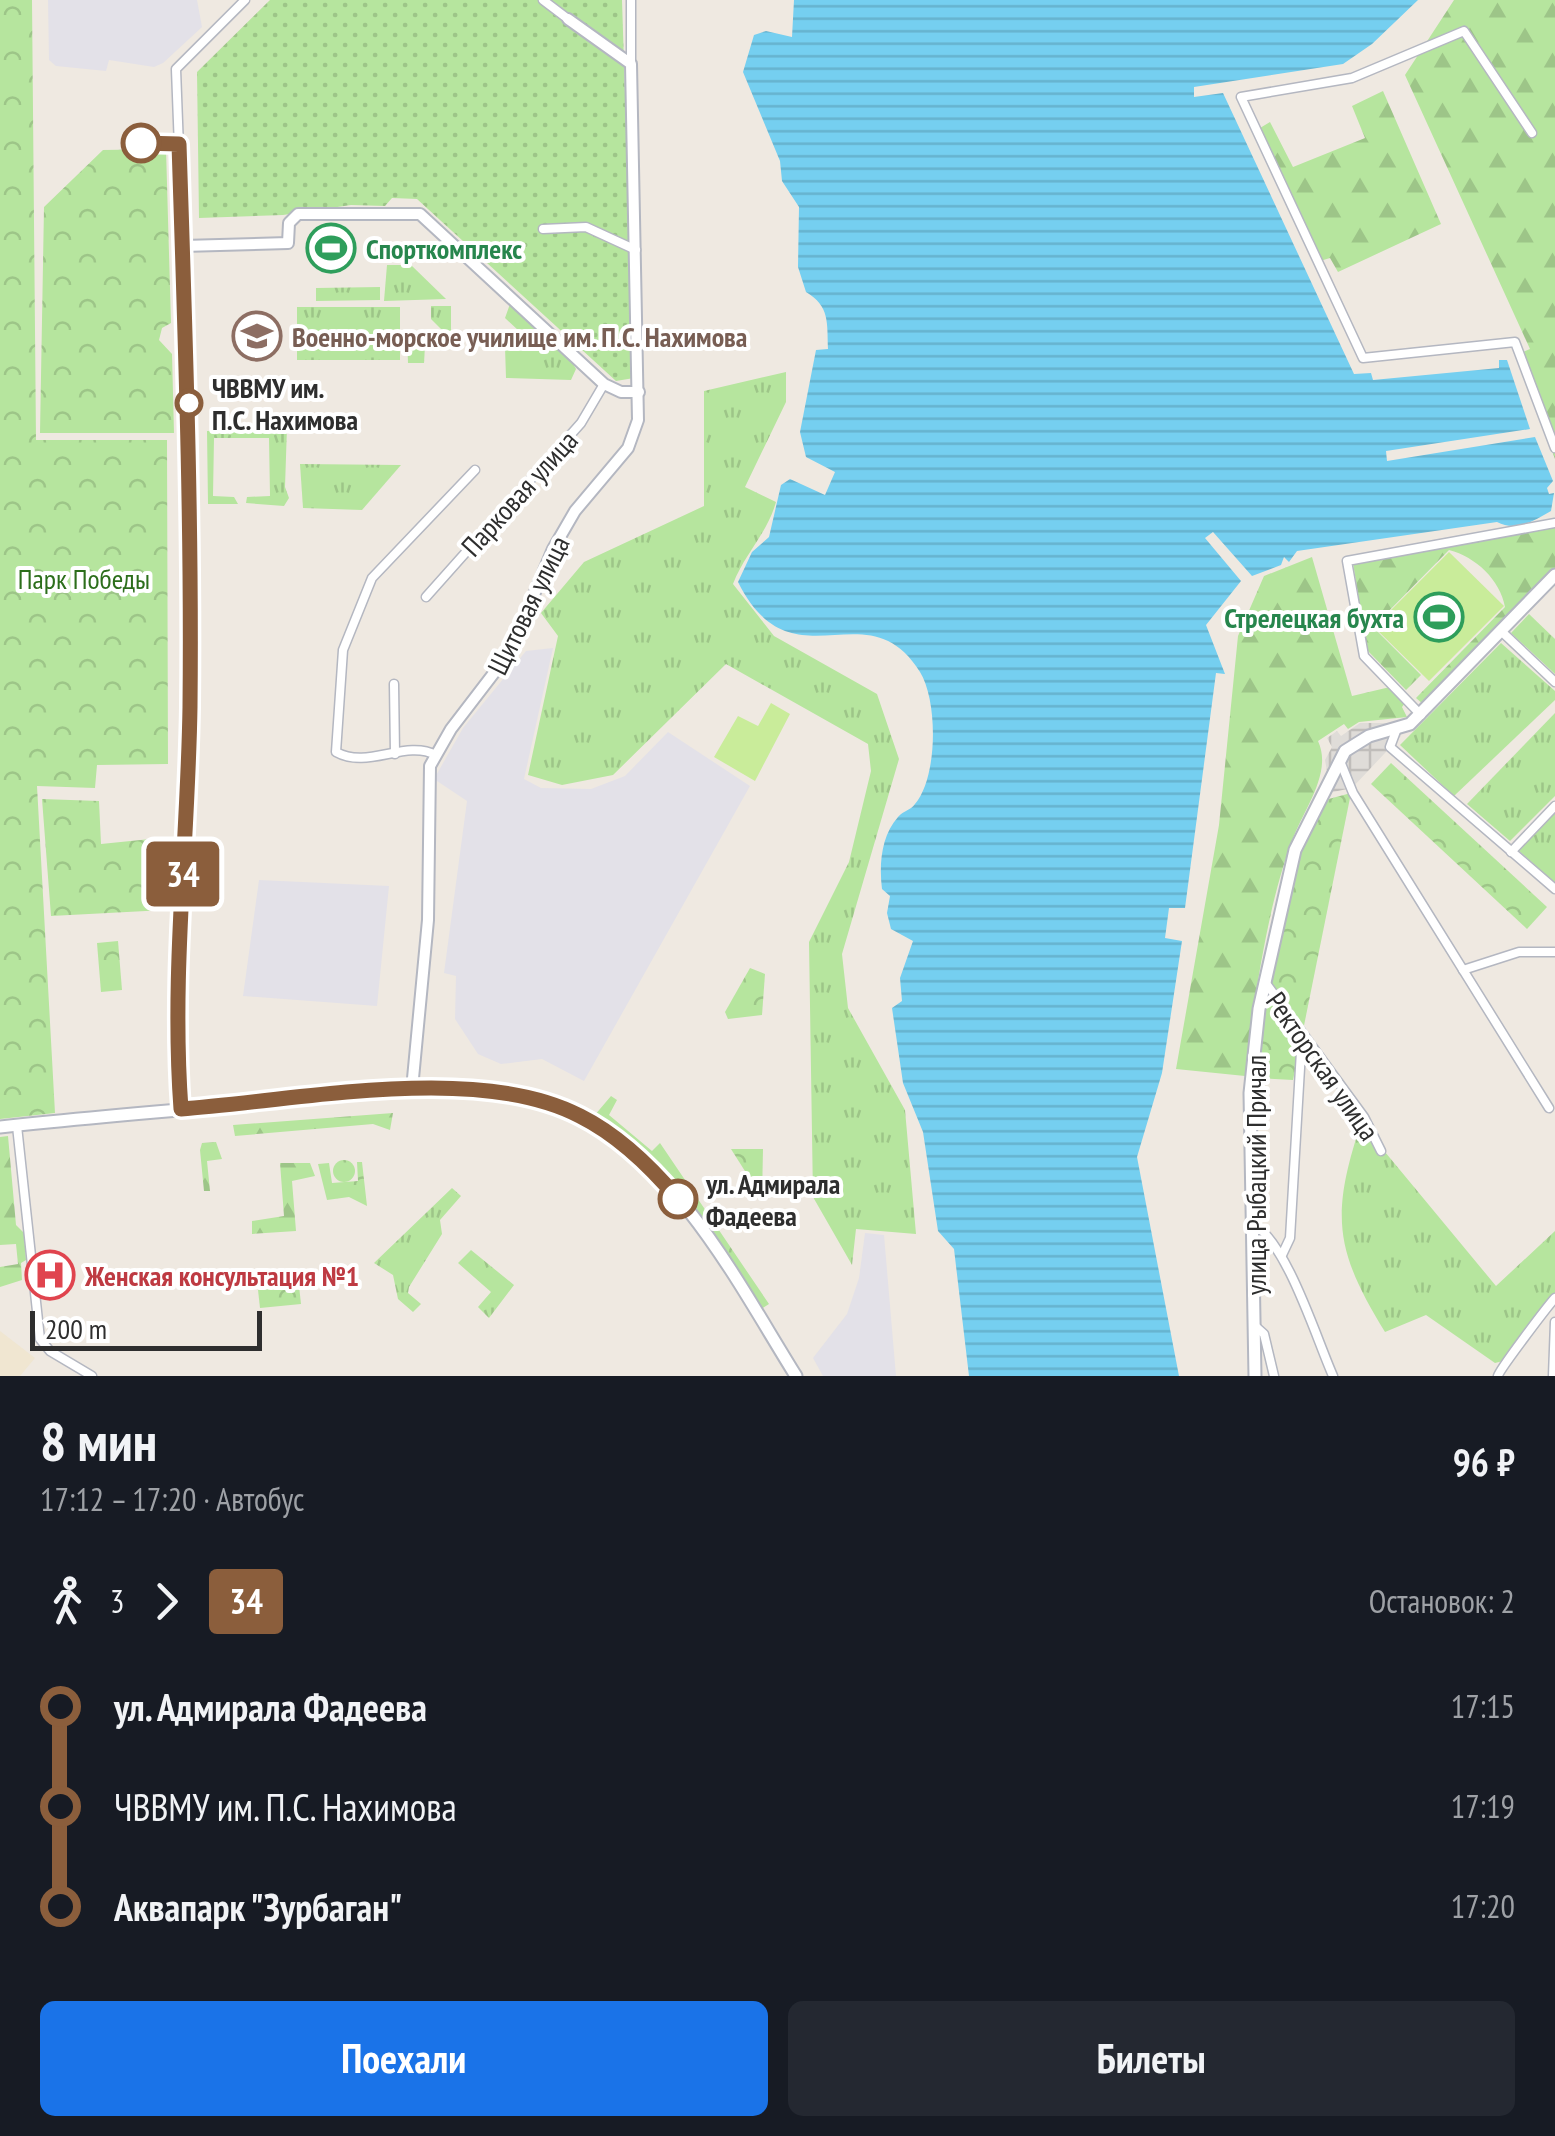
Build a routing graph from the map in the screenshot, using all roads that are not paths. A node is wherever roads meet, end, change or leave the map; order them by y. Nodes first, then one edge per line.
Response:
1 (245, 0) edge
2 (543, 0) edge
3 (631, 0) edge
4 (568, 19) joint
5 (632, 64) junction
6 (1532, 133) dead end
7 (543, 229) dead end
8 (183, 246) junction
9 (636, 250) junction
10 (604, 384) junction
11 (639, 392) junction
12 (1555, 448) edge
13 (475, 470) dead end
14 (1555, 523) edge
15 (1555, 575) edge
16 (426, 597) dead end
17 (1501, 631) junction
18 (1555, 682) edge
19 (394, 684) dead end
20 (1421, 715) junction
21 (1396, 731) junction
22 (395, 754) junction
23 (1342, 754) junction
24 (436, 756) junction
25 (1555, 806) edge
26 (1511, 852) junction
27 (1555, 889) edge
28 (1555, 952) edge
29 (1463, 970) junction
30 (1265, 982) junction
31 (1302, 1034) junction
32 (412, 1089) junction
33 (1549, 1108) dead end
34 (181, 1109) junction
35 (17, 1126) junction
36 (0, 1128) edge
37 (1381, 1151) dead end
38 (1253, 1223) junction
39 (1282, 1255) junction
40 (1555, 1298) edge
41 (1555, 1322) edge
42 (1254, 1325) junction
43 (92, 1376) edge
44 (796, 1376) edge
45 (1255, 1376) edge
46 (1274, 1376) edge
47 (1333, 1376) edge
48 (1498, 1376) edge
49 (1553, 1376) edge

1 - 8 street
2 - 4 street
3 - 5 street, Щитовая улица
4 - 5 street
5 - 9 street, Щитовая улица
6 - 12 street
7 - 9 street
8 - 10 street
8 - 34 street
9 - 11 street, Щитовая улица
10 - 11 street
10 - 16 street, Парковая улица
11 - 24 street, Щитовая улица
13 - 22 street, Парковая улица
14 - 20 street
15 - 17 main road
17 - 18 street
17 - 20 main road
19 - 22 street
20 - 21 main road
21 - 23 main road
21 - 26 street
22 - 24 street, Парковая улица
23 - 29 street
23 - 30 main road, улица Рыбацкий Причал
24 - 32 street, Щитовая улица
25 - 26 street
26 - 27 street
28 - 29 street
29 - 33 street
30 - 31 street, Ректорская улица
30 - 38 main road, улица Рыбацкий Причал
31 - 37 street, Ректорская улица
31 - 39 street
32 - 34 main road
32 - 44 main road
34 - 35 main road
35 - 36 main road
35 - 43 street
38 - 39 street
38 - 42 main road, улица Рыбацкий Причал
39 - 47 street
40 - 48 street
41 - 49 street
42 - 45 main road, улица Рыбацкий Причал
42 - 46 street

